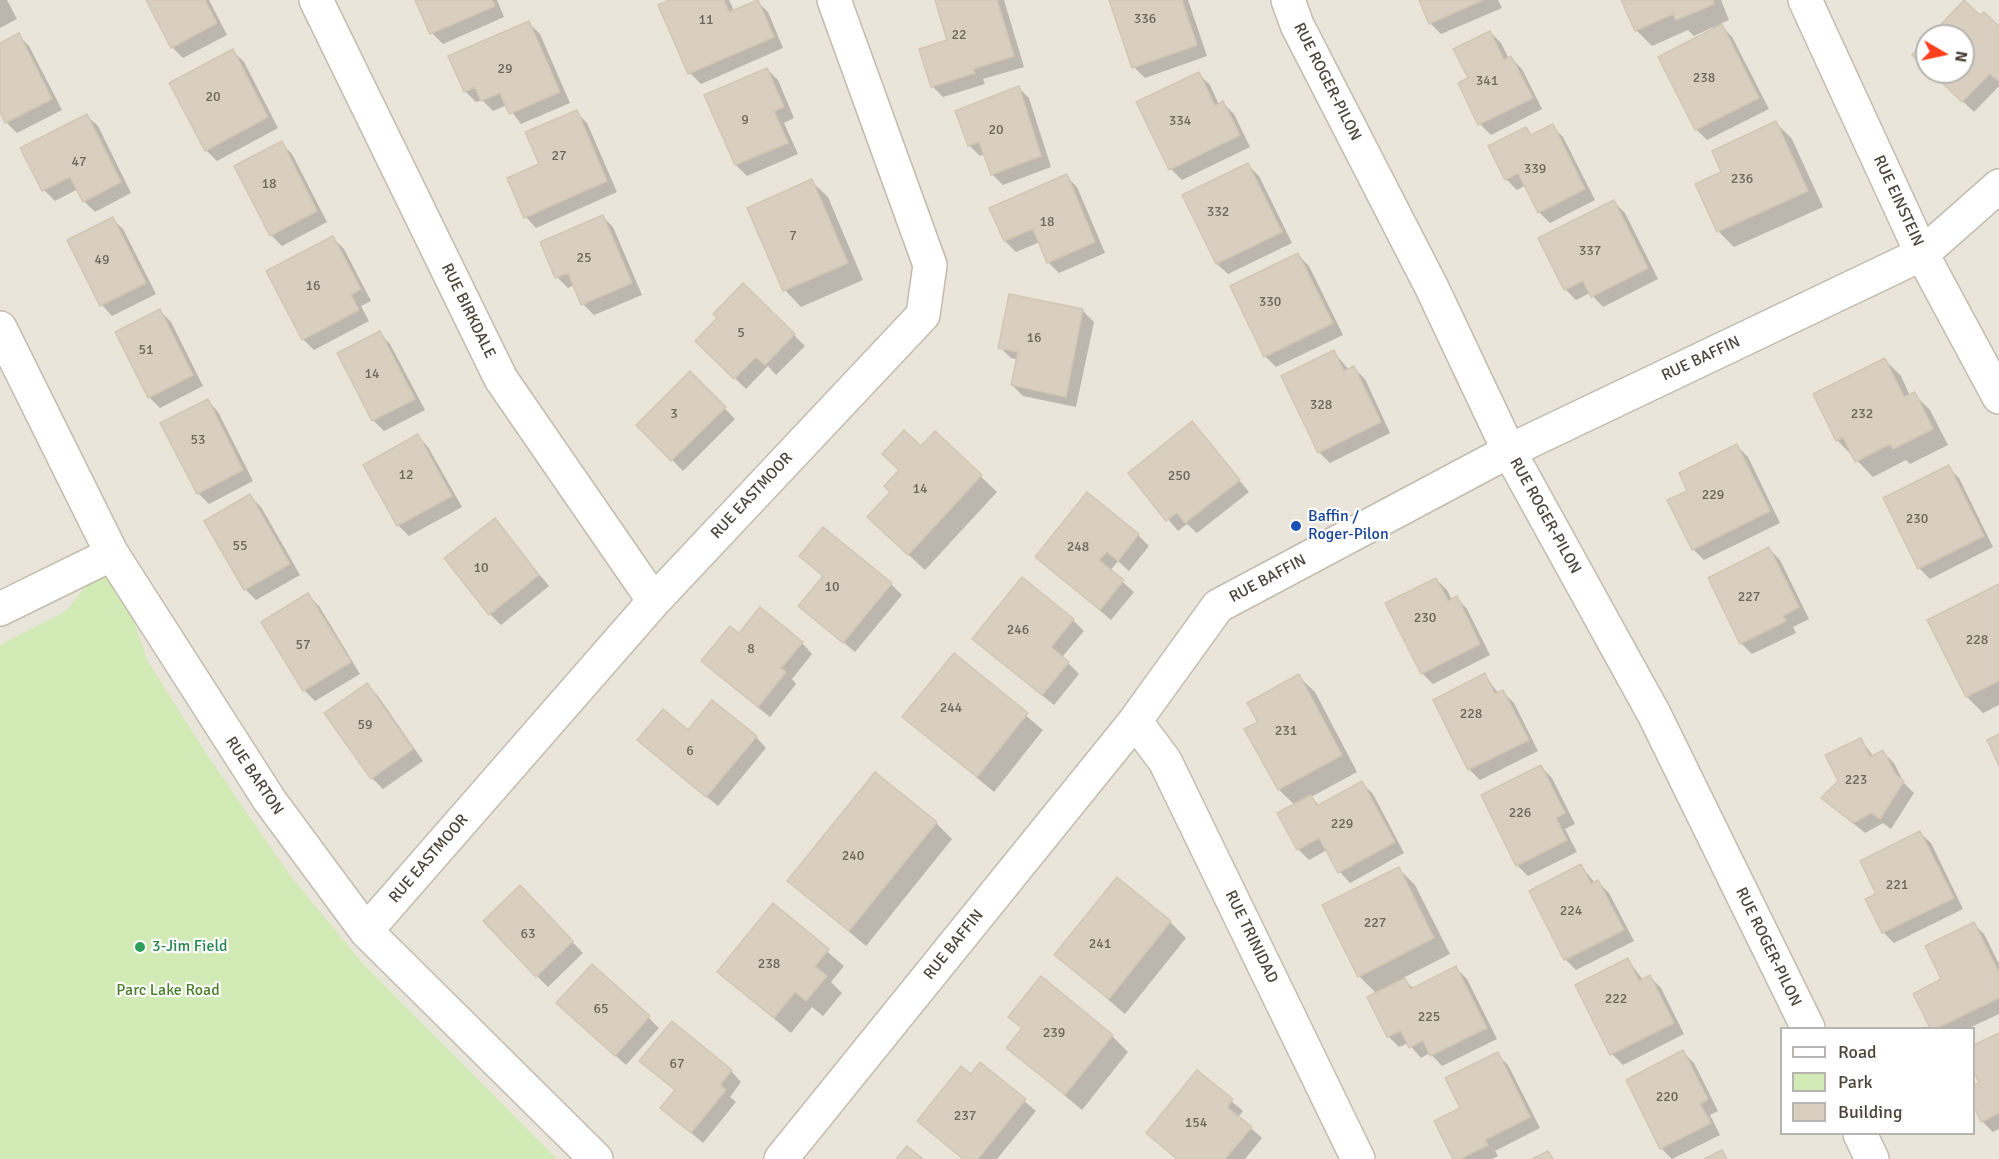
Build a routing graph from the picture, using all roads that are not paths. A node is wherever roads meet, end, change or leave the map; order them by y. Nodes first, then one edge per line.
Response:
1 (316, 0) edge
2 (834, 0) edge
3 (1288, 0) edge
4 (1805, 0) edge
5 (1999, 186) edge
6 (1922, 254) junction
7 (0, 328) edge
8 (1999, 397) edge
9 (1509, 451) junction
10 (112, 554) junction
11 (654, 601) junction
12 (0, 609) edge
13 (1135, 721) junction
14 (366, 931) junction
15 (1807, 1027) edge
16 (1860, 1135) edge
17 (1356, 1158) edge
18 (596, 1159) edge
19 (781, 1159) edge
20 (1872, 1159) edge

1 - 11 street, RUE BIRKDALE
2 - 11 street, RUE EASTMOOR
3 - 9 street, RUE ROGER-PILON
4 - 6 street, RUE EINSTEIN
5 - 6 street, RUE BAFFIN
6 - 8 street, RUE EINSTEIN
6 - 9 street, RUE BAFFIN
7 - 10 street, RUE BARTON
9 - 13 street, RUE BAFFIN
9 - 15 street, RUE ROGER-PILON
10 - 12 street
10 - 14 street, RUE BARTON
11 - 14 street, RUE EASTMOOR
13 - 17 street, RUE TRINIDAD
13 - 19 street, RUE BAFFIN
14 - 18 street, RUE BARTON
16 - 20 street

